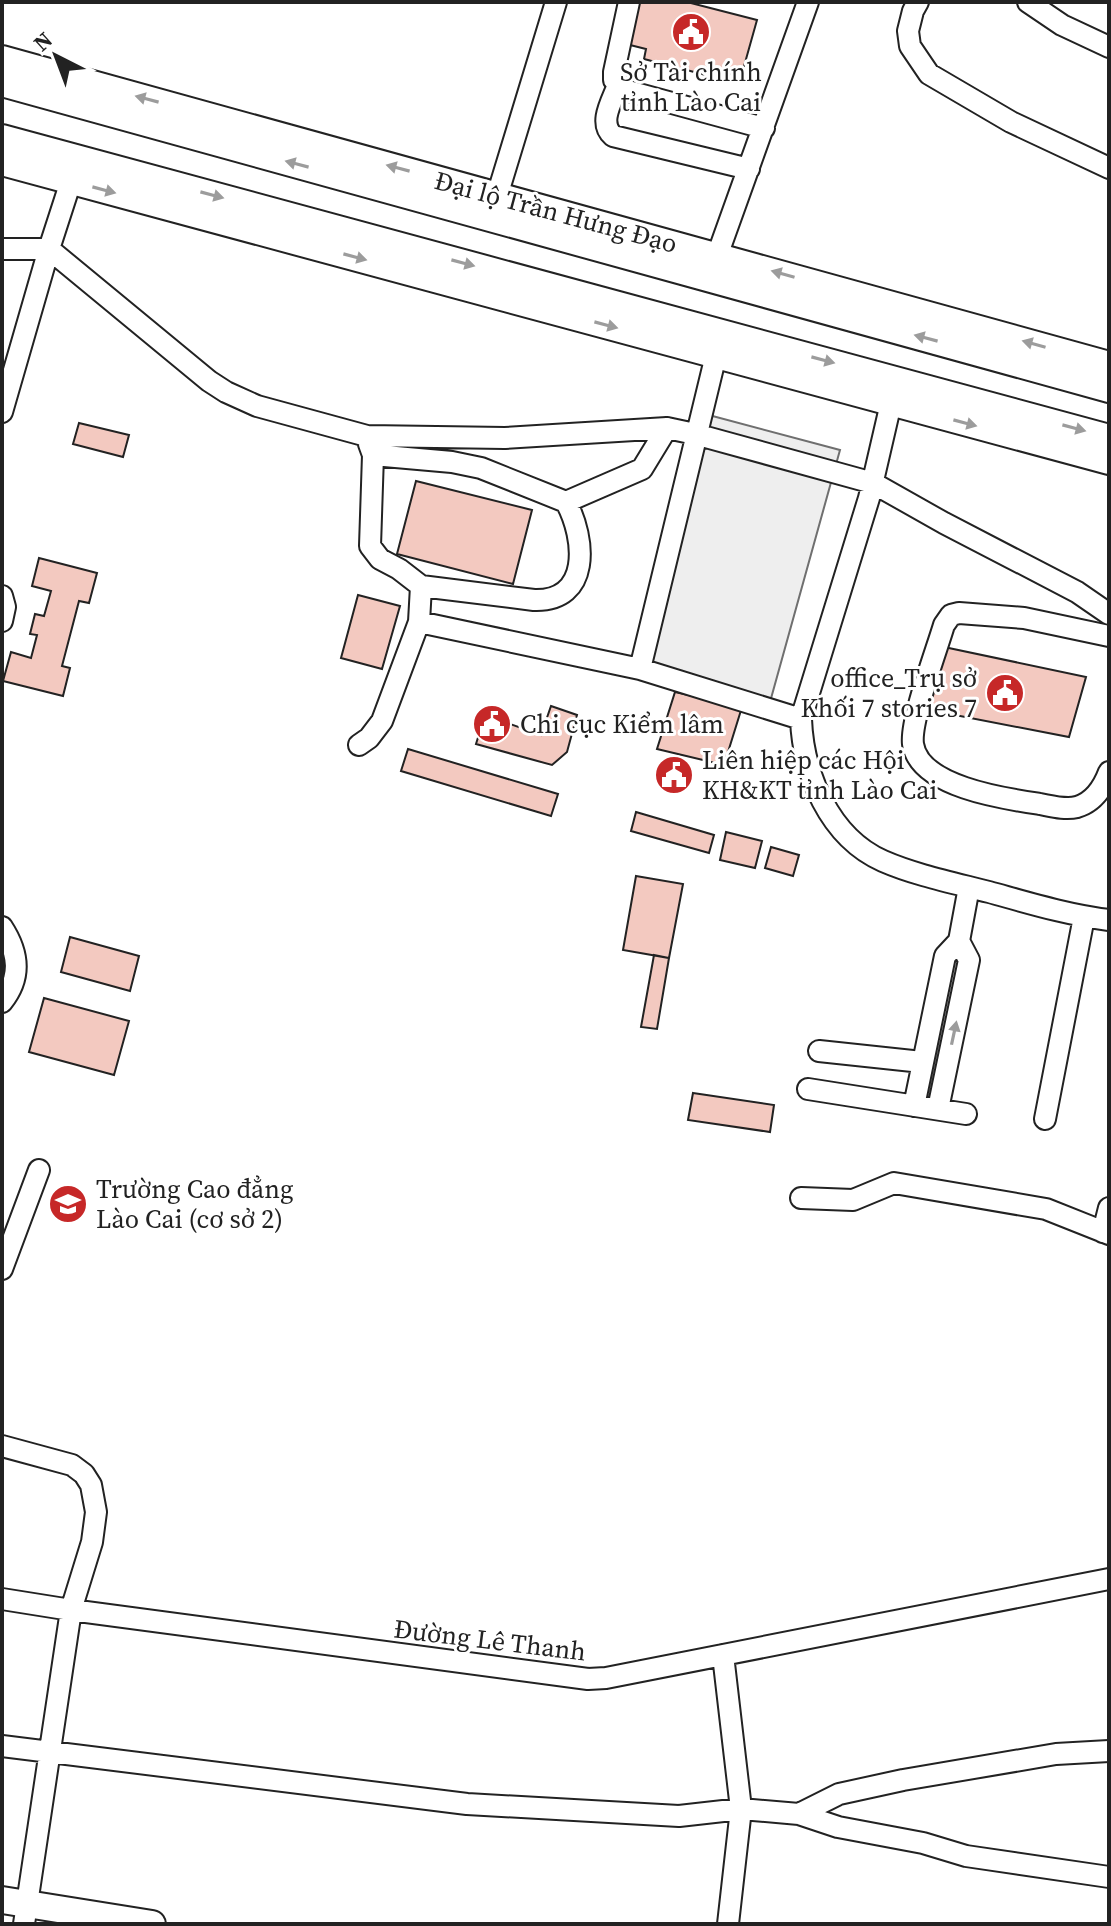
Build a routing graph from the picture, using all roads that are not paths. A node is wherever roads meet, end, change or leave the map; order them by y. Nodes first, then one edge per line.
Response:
1 (556, 2) edge
2 (629, 2) edge
3 (808, 2) edge
4 (918, 2) edge
5 (1028, 2) edge
6 (1109, 47) edge
7 (2, 59) edge
8 (2, 83) edge
9 (618, 85) junction
10 (764, 128) junction
11 (2, 138) edge
12 (2, 162) edge
13 (1109, 168) edge
14 (749, 169) junction
15 (71, 181) junction
16 (497, 196) junction
17 (2, 249) edge
18 (49, 249) junction
19 (717, 256) junction
20 (716, 355) junction
21 (1109, 365) edge
22 (1109, 389) edge
23 (891, 403) junction
24 (2, 412) edge
25 (667, 428) junction
26 (695, 434) junction
27 (1109, 438) edge
28 (370, 445) junction
29 (1109, 461) edge
30 (873, 483) junction
31 (566, 502) junction
32 (421, 586) junction
33 (2, 596) edge
34 (1109, 614) edge
35 (2, 621) edge
36 (419, 622) junction
37 (1109, 636) edge
38 (640, 669) junction
39 (801, 719) junction
40 (359, 745) dead end
41 (1109, 772) edge
42 (969, 887) junction
43 (1084, 917) junction
44 (1109, 920) edge
45 (2, 927) edge
46 (959, 941) junction
47 (2, 1002) edge
48 (819, 1051) dead end
49 (922, 1062) junction
50 (808, 1089) dead end
51 (914, 1106) junction
52 (938, 1109) junction
53 (966, 1114) dead end
54 (1045, 1119) dead end
55 (39, 1170) dead end
56 (801, 1198) dead end
57 (1109, 1208) edge
58 (1106, 1233) edge
59 (2, 1269) edge
60 (2, 1446) edge
61 (1109, 1579) edge
62 (2, 1599) edge
63 (71, 1610) junction
64 (723, 1655) junction
65 (2, 1746) edge
66 (1109, 1751) edge
67 (49, 1754) junction
68 (741, 1809) junction
69 (799, 1814) junction
70 (1109, 1877) edge
71 (18, 1909) edge
72 (152, 1924) edge
73 (728, 1924) edge

1 - 16 street
2 - 9 street
3 - 10 street
4 - 13 street
5 - 6 street
16 -> 7 main road, Đại lộ Trần Hưng Đạo
22 -> 8 main road, Đại lộ Trần Hưng Đạo
9 - 10 street
9 - 14 street
10 - 14 street
11 -> 27 main road
12 - 15 main road
14 - 19 street
15 - 18 street
15 -> 20 main road
16 - 19 main road, Đại lộ Trần Hưng Đạo
17 - 18 street
18 - 24 street
18 - 28 street
21 -> 19 main road, Đại lộ Trần Hưng Đạo
20 - 23 main road
20 - 26 street
23 -> 29 main road
23 - 30 street
25 - 26 street
25 - 28 street
25 - 31 street
26 - 30 street
26 - 38 street
28 - 31 street
28 - 32 street
30 - 34 street
30 - 39 street
31 - 32 street
32 - 36 street
33 - 35 street
36 - 38 street
36 - 40 street
37 - 41 street
38 - 39 street
39 - 42 street
42 - 43 street
42 - 46 street
43 - 44 street
43 - 54 street
45 - 47 street
46 - 49 street
52 -> 46 street
48 - 49 street
49 - 51 street
50 - 51 street
51 - 52 street
52 - 53 street
55 - 59 street
56 - 58 street
57 - 58 street
60 - 63 street
61 - 64 street, Đường Lê Thanh
62 - 63 street, Đường Lê Thanh
63 - 64 street, Đường Lê Thanh
63 - 67 street
64 - 68 street
65 - 67 street
66 - 69 street
67 - 68 street
67 - 71 street
68 - 69 street
68 - 73 street
69 - 70 street
71 - 72 main road

